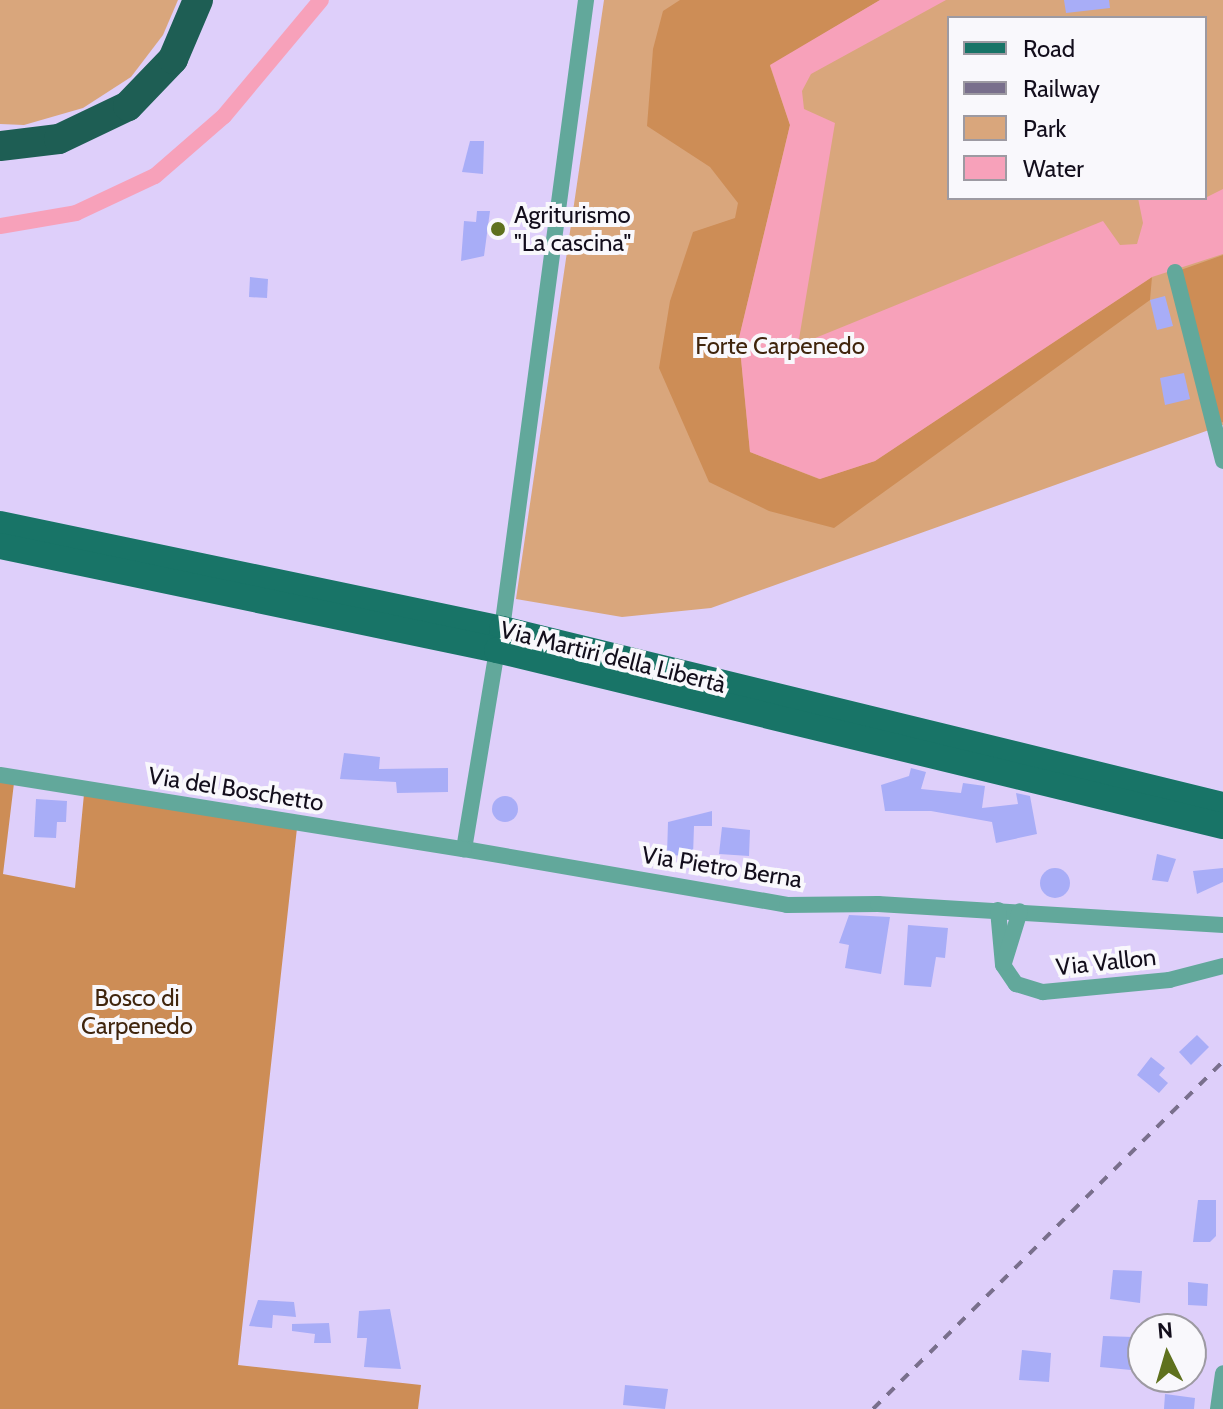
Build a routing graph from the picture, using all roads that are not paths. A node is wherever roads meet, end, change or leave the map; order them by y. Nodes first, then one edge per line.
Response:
1 (181, 0) edge
2 (198, 0) edge
3 (586, 0) edge
4 (0, 131) edge
5 (0, 146) edge
6 (1175, 272) dead end
7 (1223, 461) edge
8 (0, 524) edge
9 (0, 546) edge
10 (499, 639) junction
11 (0, 775) edge
12 (1223, 805) edge
13 (1189, 808) junction
14 (1223, 826) edge
15 (464, 849) junction
16 (998, 910) junction
17 (1020, 911) junction
18 (1223, 925) edge
19 (1003, 965) junction
20 (1223, 966) edge
21 (1223, 1373) edge
22 (1218, 1409) edge

1 - 4 highway
2 - 5 highway
3 - 10 street
6 - 7 street
8 - 10 main road, Via Martiri della Libertà
9 - 10 main road, Via Martiri della Libertà
10 - 13 main road, Via Martiri della Libertà
10 - 15 street
11 - 15 street, Via del Boschetto
12 - 13 main road, Via Martiri della Libertà
13 - 14 main road, Via Martiri della Libertà
15 - 16 street, Via Pietro Berna
16 - 17 street, Via Pietro Berna
16 - 19 street
17 - 18 street, Via Pietro Berna
17 - 19 street
19 - 20 street, Via Vallon
21 - 22 street

